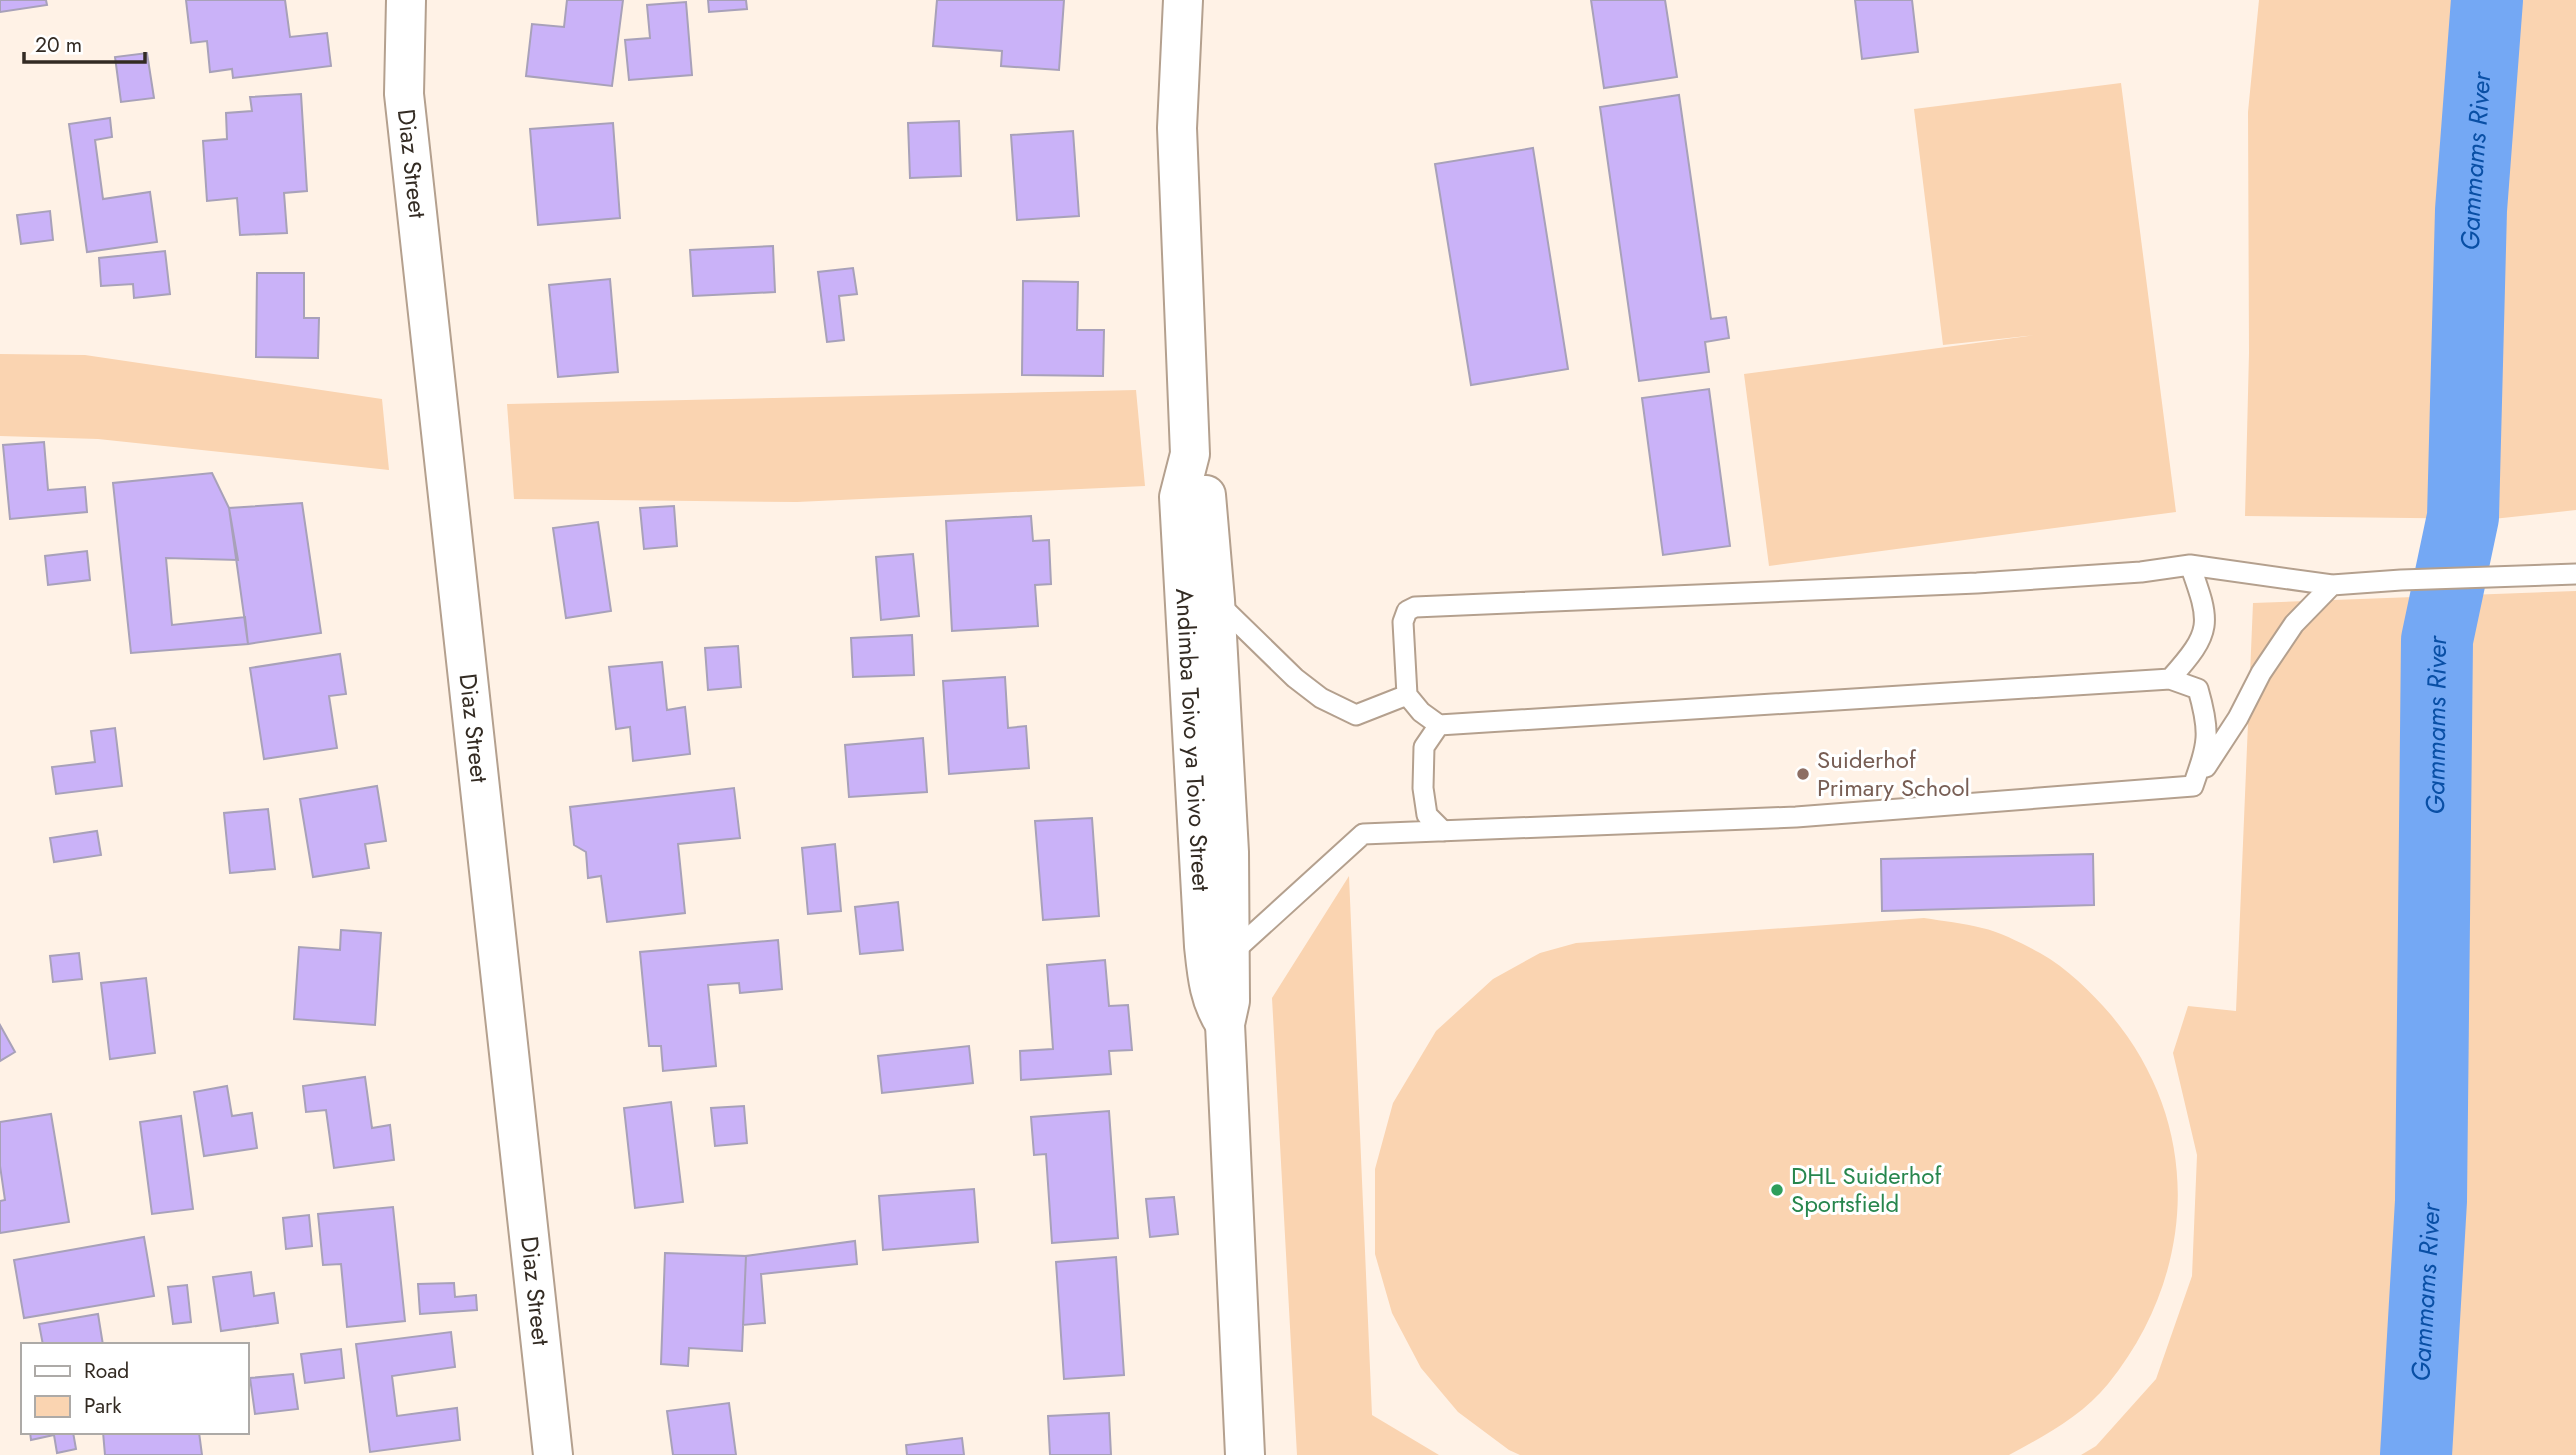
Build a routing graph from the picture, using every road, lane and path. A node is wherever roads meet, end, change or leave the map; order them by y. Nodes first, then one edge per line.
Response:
1 (406, 0) edge
2 (1183, 0) edge
3 (1190, 454) junction
4 (2190, 565) junction
5 (2576, 574) edge
6 (2332, 585) junction
7 (1215, 600) junction
8 (2170, 679) junction
9 (1407, 695) junction
10 (1439, 725) junction
11 (2193, 786) junction
12 (1443, 831) junction
13 (1231, 954) junction
14 (1225, 1024) junction
15 (553, 1455) edge
16 (1245, 1455) edge

1 - 15 street, Diaz Street
2 - 3 street, Andimba Toivo ya Toivo Street
3 - 7 street, Andimba Toivo ya Toivo Street
3 - 14 street, Andimba Toivo ya Toivo Street
4 - 6 lane
4 - 8 lane
4 - 9 lane
5 - 6 lane
6 - 11 lane
7 - 9 lane
7 - 13 street, Andimba Toivo ya Toivo Street
8 - 10 lane
8 - 11 lane
9 - 10 lane
10 - 12 lane
11 - 12 lane
12 - 13 lane
13 - 14 street, Andimba Toivo ya Toivo Street
14 - 16 street, Andimba Toivo ya Toivo Street

